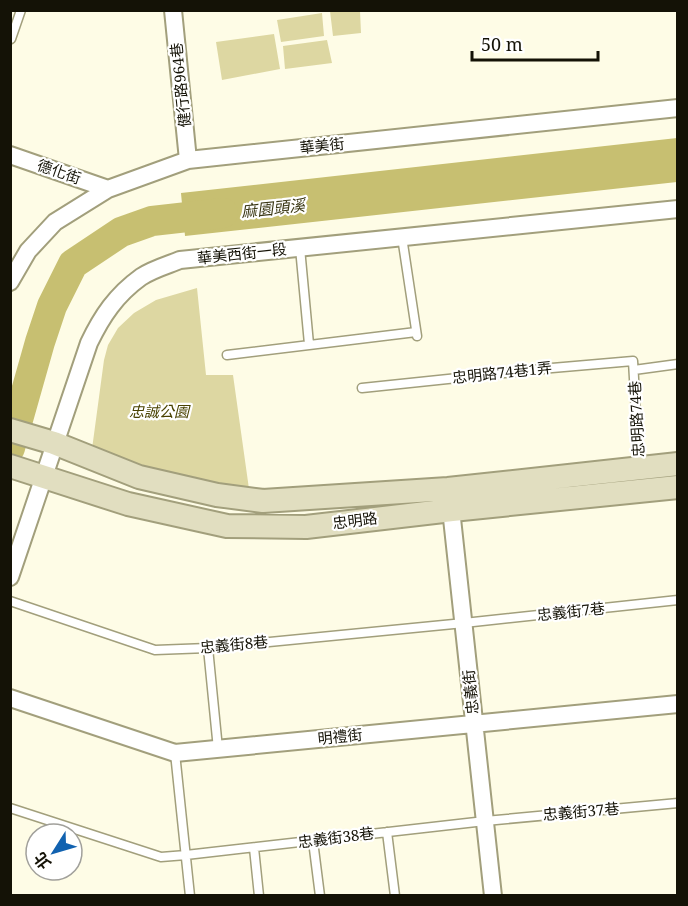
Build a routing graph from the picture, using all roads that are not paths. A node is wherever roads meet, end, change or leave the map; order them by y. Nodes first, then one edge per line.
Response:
1 (21, 10) edge
2 (173, 10) edge
3 (11, 39) edge
4 (678, 108) edge
5 (10, 155) edge
6 (188, 160) junction
7 (108, 189) junction
8 (678, 209) edge
9 (402, 237) junction
10 (300, 248) junction
11 (10, 282) edge
12 (309, 345) junction
13 (227, 356) dead end
14 (678, 364) edge
15 (634, 370) junction
16 (362, 388) dead end
17 (10, 430) edge
18 (52, 443) junction
19 (678, 464) edge
20 (10, 466) edge
21 (639, 468) junction
22 (42, 475) junction
23 (678, 487) edge
24 (450, 500) junction
25 (10, 577) edge
26 (678, 600) edge
27 (10, 601) edge
28 (464, 623) junction
29 (208, 648) junction
30 (10, 698) edge
31 (678, 704) edge
32 (475, 723) junction
33 (218, 749) junction
34 (176, 753) junction
35 (678, 803) edge
36 (10, 808) edge
37 (485, 821) junction
38 (387, 832) junction
39 (314, 841) junction
40 (254, 848) junction
41 (186, 855) junction
42 (190, 896) edge
43 (259, 896) edge
44 (320, 896) edge
45 (395, 896) edge
46 (493, 896) edge

1 - 3 lane
2 - 6 street, 健行路964巷
4 - 6 street, 華美街
5 - 7 street, 德化街
6 - 7 street, 華美街
7 - 11 street, 華美街
8 - 9 street, 華美西街一段
9 - 10 street, 華美西街一段
9 - 12 lane
10 - 12 lane
10 - 18 street, 華美西街一段
12 - 13 lane
14 - 15 lane
15 - 16 lane, 忠明路74巷1弄
15 - 21 lane, 忠明路74巷
17 - 18 main road, 忠明路
18 - 22 street, 華美西街一段
18 - 24 main road, 忠明路
19 - 21 main road, 忠明路
20 - 22 main road, 忠明路
21 - 24 main road, 忠明路
22 - 24 main road, 忠明路
22 - 25 street, 華美西街一段
23 - 24 main road, 忠明路
24 - 28 street, 忠義街
26 - 28 lane, 忠義街7巷
27 - 29 lane, 忠義街8巷
28 - 29 lane, 忠義街8巷
28 - 32 street, 忠義街
29 - 33 lane
30 - 34 street, 明禮街
31 - 32 street, 明禮街
32 - 33 street, 明禮街
32 - 37 street, 忠義街
33 - 34 street, 明禮街
34 - 41 lane
35 - 37 lane, 忠義街37巷
36 - 41 lane, 忠義街38巷
37 - 38 lane, 忠義街38巷
37 - 46 street, 忠義街
38 - 39 lane, 忠義街38巷
38 - 45 lane
39 - 40 lane, 忠義街38巷
39 - 44 lane
40 - 41 lane, 忠義街38巷
40 - 43 lane
41 - 42 lane

